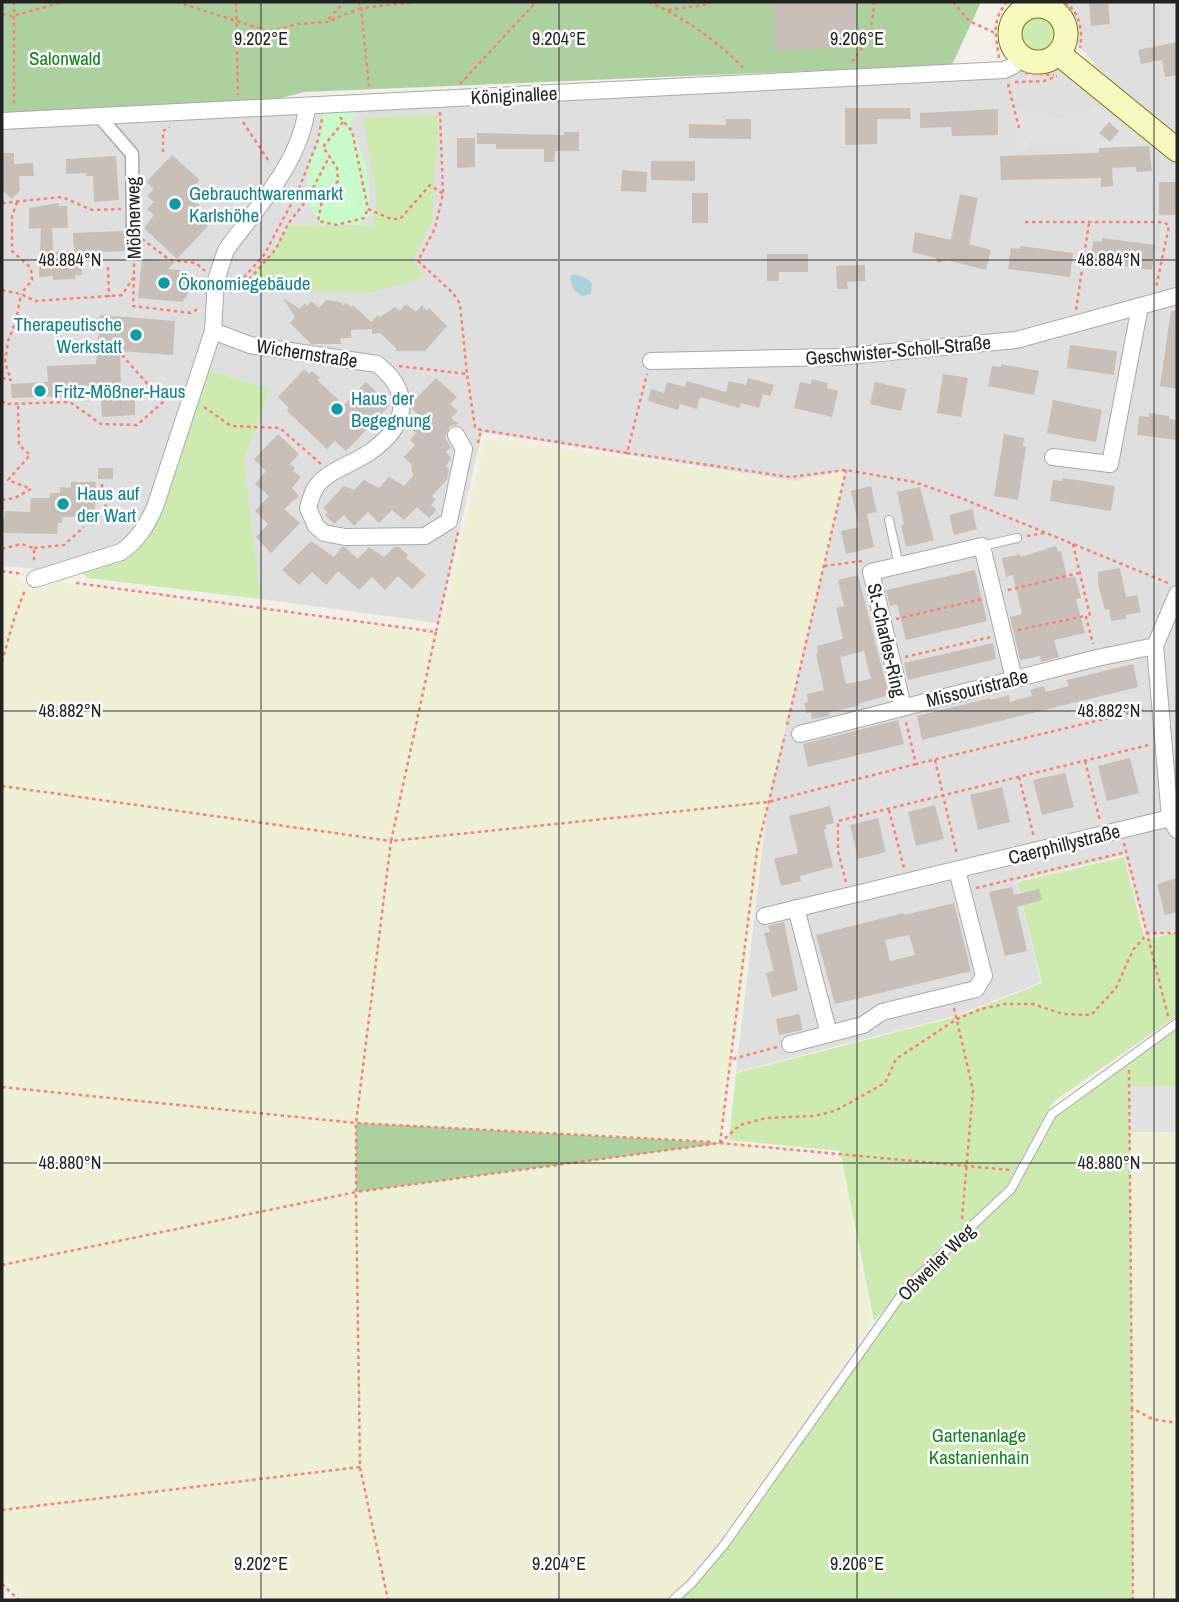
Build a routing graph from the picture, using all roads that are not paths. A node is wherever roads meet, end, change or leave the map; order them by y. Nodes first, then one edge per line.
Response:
1 (1054, 4) edge
2 (1007, 6) edge
3 (1011, 61) junction
4 (1065, 64) junction
5 (321, 105) junction
6 (99, 116) junction
7 (8, 121) edge
8 (1177, 150) edge
9 (134, 233) road end
10 (1177, 296) edge
11 (1140, 306) junction
12 (213, 331) junction
13 (650, 361) road end
14 (456, 435) dead end
15 (1053, 457) dead end
16 (889, 520) dead end
17 (1017, 538) road end
18 (982, 546) junction
19 (899, 565) junction
20 (35, 579) road end
21 (1177, 594) edge
22 (1177, 631) edge
23 (1156, 641) junction
24 (1014, 679) junction
25 (903, 707) junction
26 (800, 734) dead end
27 (1170, 740) edge
28 (1174, 824) edge
29 (959, 869) junction
30 (796, 908) junction
31 (765, 916) dead end
32 (1177, 1023) edge
33 (830, 1034) junction
34 (790, 1044) road end
35 (673, 1600) edge

1 - 2 main road
1 - 4 main road
2 - 3 main road
3 - 4 main road
3 - 5 street, Königinallee
4 - 8 main road
5 - 6 street, Königinallee
5 - 12 street
6 - 7 street, Königinallee
6 - 9 street, Mößnerweg
10 - 11 street, Geschwister-Scholl-Straße
11 - 13 street, Geschwister-Scholl-Straße
11 - 15 street
12 - 14 street, Wichernstraße
12 - 20 street
16 - 19 lane
17 - 18 lane
18 - 19 street, St.-Charles-Ring
18 - 24 street
19 - 25 street, St.-Charles-Ring
21 - 23 street
22 - 23 street, Missouristraße
23 - 24 street, Missouristraße
23 - 27 street
24 - 25 street, Missouristraße
25 - 26 street, Missouristraße
27 - 28 street
28 - 29 street, Caerphillystraße
29 - 30 street, Caerphillystraße
29 - 33 street
30 - 31 street, Caerphillystraße
30 - 33 street
32 - 35 lane, Oßweiler Weg
33 - 34 street

